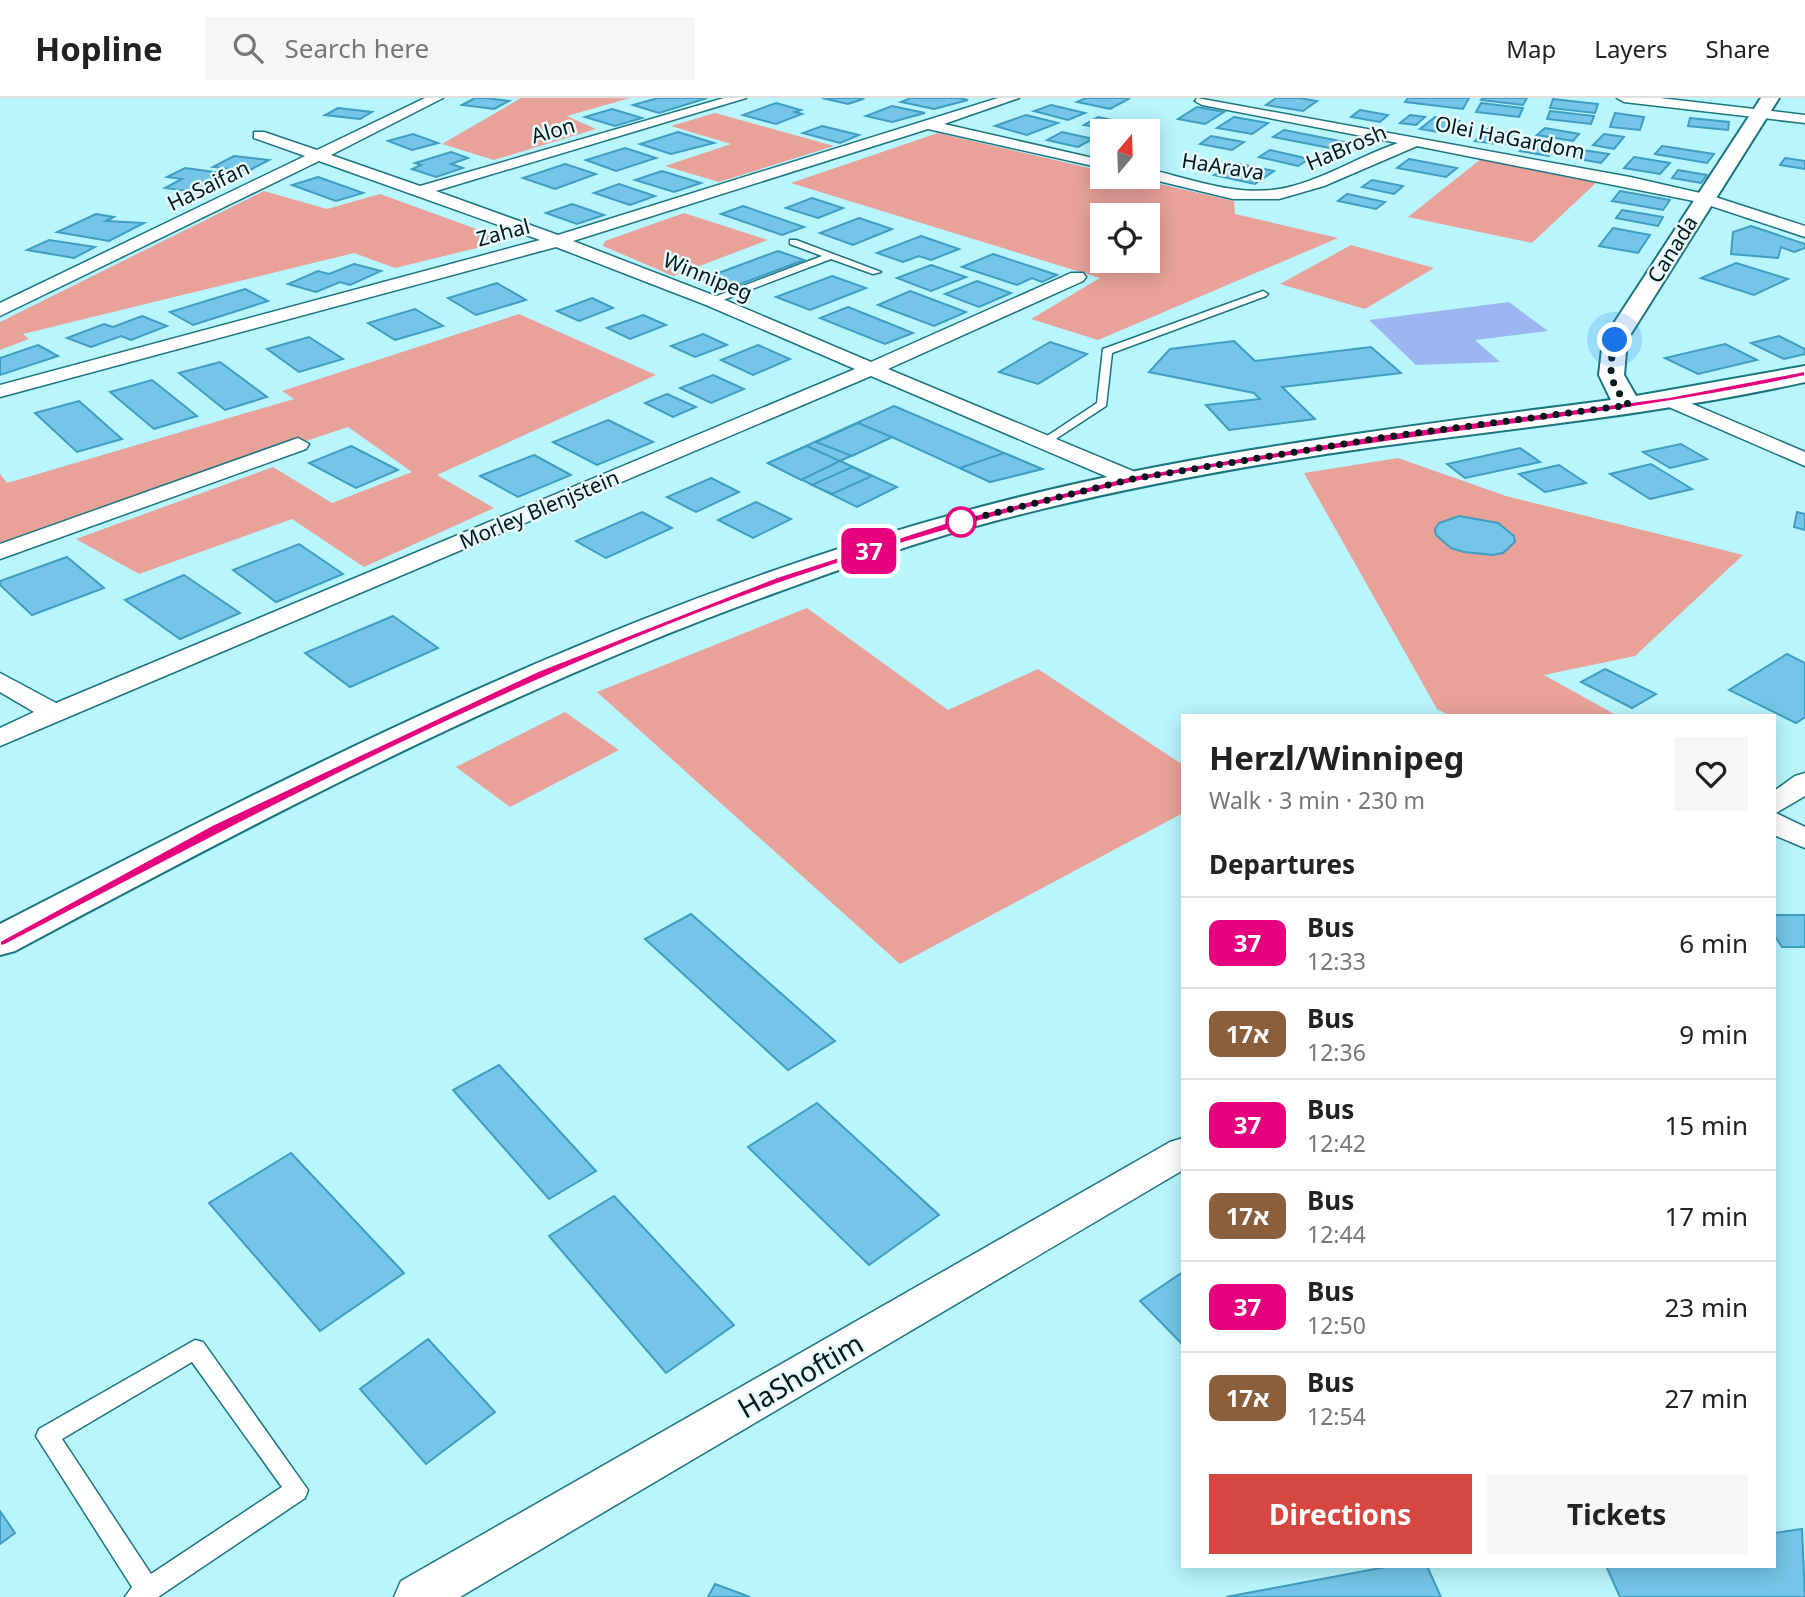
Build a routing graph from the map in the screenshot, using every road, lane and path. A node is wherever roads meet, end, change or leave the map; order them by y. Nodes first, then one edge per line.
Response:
1 (436, 98) edge
2 (739, 98) edge
3 (1012, 98) edge
4 (1624, 98) edge
5 (1202, 101) dead end
6 (1765, 106) edge
7 (1805, 119) edge
8 (928, 125) junction
9 (259, 135) dead end
10 (1417, 141) junction
11 (317, 155) junction
12 (1090, 161) edge
13 (1160, 177) edge
14 (419, 191) junction
15 (1291, 192) joint
16 (1703, 198) junction
17 (1805, 232) edge
18 (557, 241) junction
19 (793, 242) dead end
20 (830, 256) junction
21 (876, 272) dead end
22 (1077, 277) dead end
23 (1263, 294) dead end
24 (712, 301) junction
25 (0, 310) edge
26 (873, 368) junction
27 (1805, 374) edge
28 (0, 391) edge
29 (1669, 400) junction
30 (1629, 405) junction
31 (298, 444) dead end
32 (1041, 444) junction
33 (1805, 460) edge
34 (1132, 479) junction
35 (0, 552) edge
36 (0, 681) edge
37 (54, 713) junction
38 (0, 738) edge
39 (1805, 782) edge
40 (1776, 804) edge
41 (1776, 823) edge
42 (1805, 839) edge
43 (0, 941) edge
44 (1181, 1153) edge
45 (143, 1593) edge
46 (417, 1597) edge

1 - 11 street, HaSaifan
2 - 14 street, Alon
3 - 8 street, Zahal
4 - 6 street
5 - 10 street, Olei HaGardom
6 - 7 street
6 - 16 street, Canada
8 - 12 street
8 - 18 street, Zahal
9 - 11 street, Winnipeg
10 - 15 street, HaBrosh
10 - 16 street, Olei HaGardom
11 - 14 street, Winnipeg
11 - 25 street, HaSaifan
13 - 15 street, HaArava
14 - 18 street, Winnipeg
16 - 17 street, Olei HaGardom
16 - 30 street, Canada
18 - 24 street, Winnipeg
18 - 28 street, Zahal
19 - 20 lane
20 - 21 lane
20 - 24 lane
22 - 26 street, Morley Blenjstein
23 - 32 lane
24 - 26 street, Winnipeg
26 - 32 street, Winnipeg
26 - 37 street, Morley Blenjstein
27 - 29 street
29 - 30 street
29 - 33 street
30 - 34 street
31 - 35 street
32 - 34 street, Winnipeg
34 - 43 street
36 - 37 street
37 - 38 street, Morley Blenjstein
39 - 40 street
41 - 42 street
44 - 46 street, HaShoftim
45 - 45 lane

